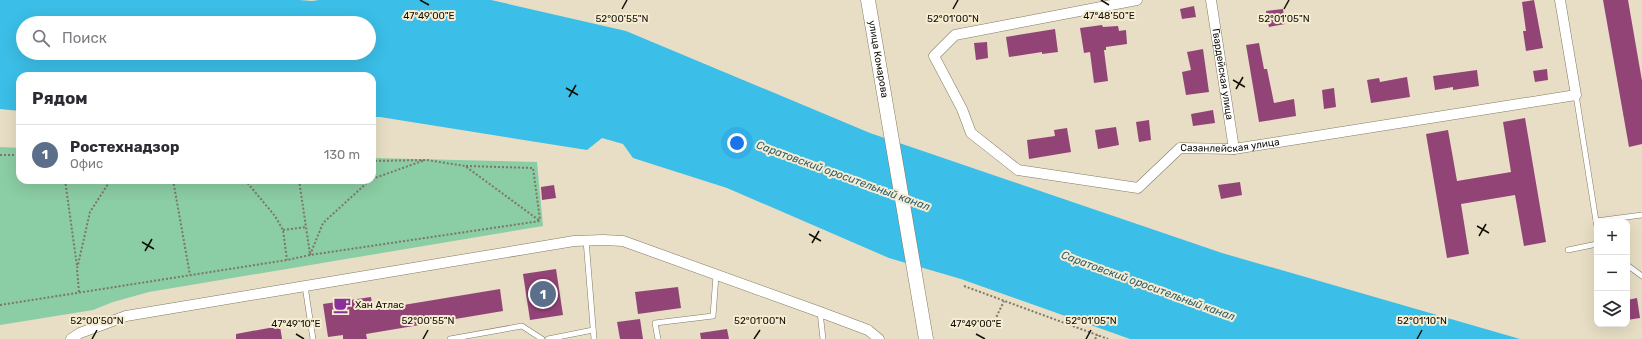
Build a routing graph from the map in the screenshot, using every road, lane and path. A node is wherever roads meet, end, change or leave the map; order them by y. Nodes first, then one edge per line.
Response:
1 (868, 0) edge
2 (1137, 0) edge
3 (1211, 0) edge
4 (1560, 0) edge
5 (1576, 95) junction
6 (1234, 149) junction
7 (0, 155) edge
8 (16, 155) edge
9 (376, 160) edge
10 (427, 160) junction
11 (464, 166) junction
12 (376, 178) edge
13 (66, 184) edge
14 (108, 184) edge
15 (174, 184) edge
16 (248, 184) edge
17 (300, 184) edge
18 (367, 184) edge
19 (1642, 215) edge
20 (1596, 219) edge
21 (1611, 219) edge
22 (540, 221) junction
23 (306, 227) junction
24 (283, 230) junction
25 (586, 240) junction
26 (1594, 245) edge
27 (1568, 250) dead end
28 (310, 255) junction
29 (287, 260) junction
30 (1630, 266) edge
31 (77, 269) junction
32 (190, 275) junction
33 (716, 275) junction
34 (1642, 276) edge
35 (305, 286) junction
36 (964, 286) dead end
37 (79, 292) junction
38 (1004, 301) junction
39 (0, 305) edge
40 (820, 312) junction
41 (993, 324) dead end
42 (593, 330) junction
43 (1098, 335) junction
44 (81, 336) edge
45 (925, 336) edge
46 (71, 339) edge
47 (313, 339) edge
48 (450, 339) edge
49 (542, 339) edge
50 (548, 339) edge
51 (594, 339) edge
52 (658, 339) edge
53 (823, 339) edge
54 (879, 339) edge
55 (1096, 339) edge
56 (1108, 339) edge

1 - 45 main road, улица Комарова
2 - 6 street, Сазанлейская улица
3 - 6 street, Гвардейская улица
4 - 5 street
5 - 6 street, Сазанлейская улица
5 - 20 lane
7 - 8 path
9 - 10 path
10 - 11 path
10 - 12 path
11 - 22 path
11 - 22 path
13 - 31 path
14 - 31 path
15 - 32 path
16 - 24 path
17 - 23 path
18 - 28 path
19 - 21 lane
22 - 28 path
23 - 24 path
23 - 28 path
24 - 29 path
25 - 33 street
25 - 35 street
25 - 42 lane
26 - 27 lane
28 - 29 path
29 - 32 path
30 - 34 lane
31 - 37 path
32 - 37 path
33 - 40 street
33 - 52 lane
35 - 44 street
35 - 47 lane
36 - 38 path
37 - 39 path
38 - 41 path
38 - 43 path
40 - 53 lane
40 - 54 street
42 - 50 lane
42 - 51 lane
43 - 55 path
43 - 56 path
44 - 46 street
48 - 49 lane

